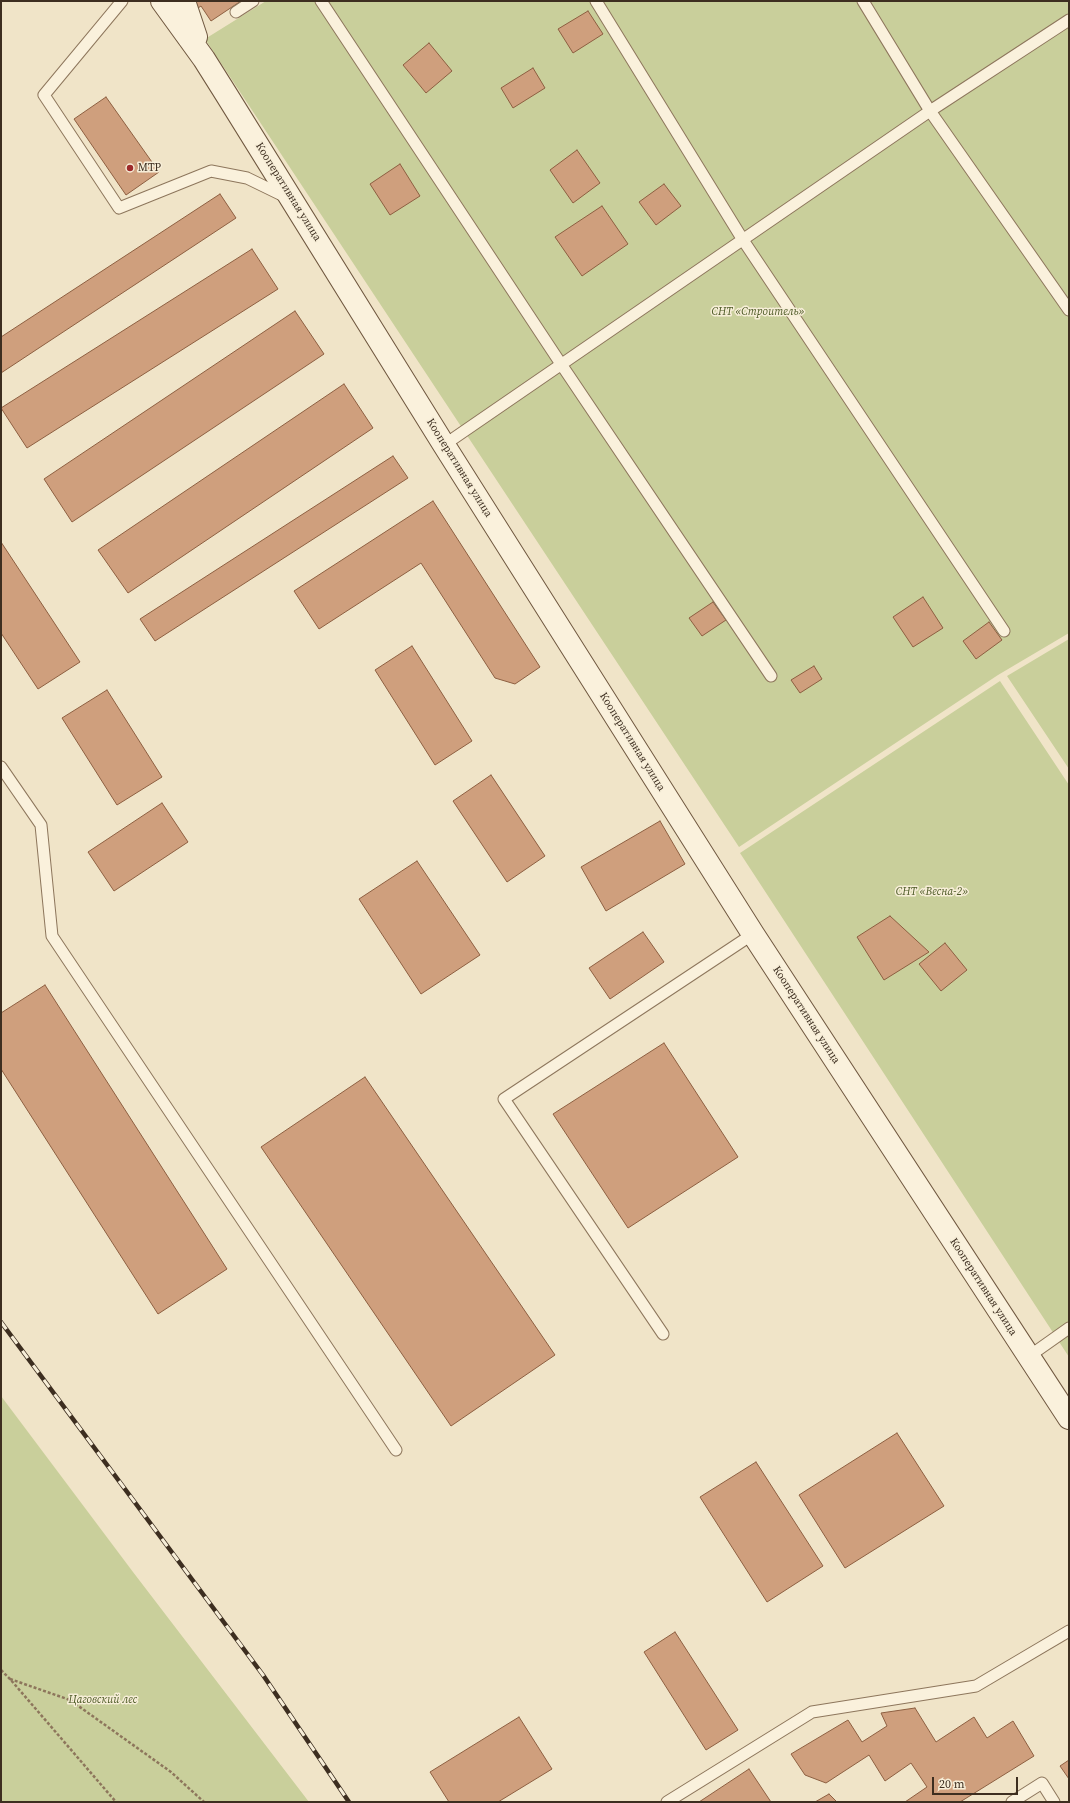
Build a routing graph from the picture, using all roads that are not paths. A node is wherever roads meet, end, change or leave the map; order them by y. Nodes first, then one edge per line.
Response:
1 (122, 1) edge
2 (162, 1) edge
3 (184, 1) edge
4 (253, 1) edge
5 (321, 1) edge
6 (596, 1) edge
7 (863, 1) edge
8 (236, 12) dead end
9 (1069, 20) edge
10 (204, 59) junction
11 (930, 111) junction
12 (294, 201) junction
13 (743, 240) junction
14 (1069, 310) edge
15 (561, 364) junction
16 (444, 445) junction
17 (1004, 631) dead end
18 (771, 676) dead end
19 (1, 767) edge
20 (753, 934) junction
21 (1069, 1328) edge
22 (663, 1334) dead end
23 (1028, 1357) junction
24 (1069, 1418) edge
25 (396, 1450) dead end
26 (1069, 1631) edge
27 (667, 1802) edge
28 (1012, 1802) edge
29 (1054, 1802) edge

1 - 12 lane
2 - 10 main road
3 - 10 main road
4 - 8 lane
5 - 15 lane
6 - 13 lane
7 - 11 lane
9 - 11 lane
10 - 12 main road, Кооперативная улица
11 - 13 lane
11 - 14 lane
12 - 16 main road, Кооперативная улица
13 - 15 lane
13 - 17 lane
15 - 16 lane
15 - 18 lane
16 - 20 main road, Кооперативная улица
19 - 25 lane
20 - 22 lane
20 - 23 main road, Кооперативная улица
21 - 23 lane
23 - 24 main road, Кооперативная улица
26 - 27 lane
28 - 29 lane

